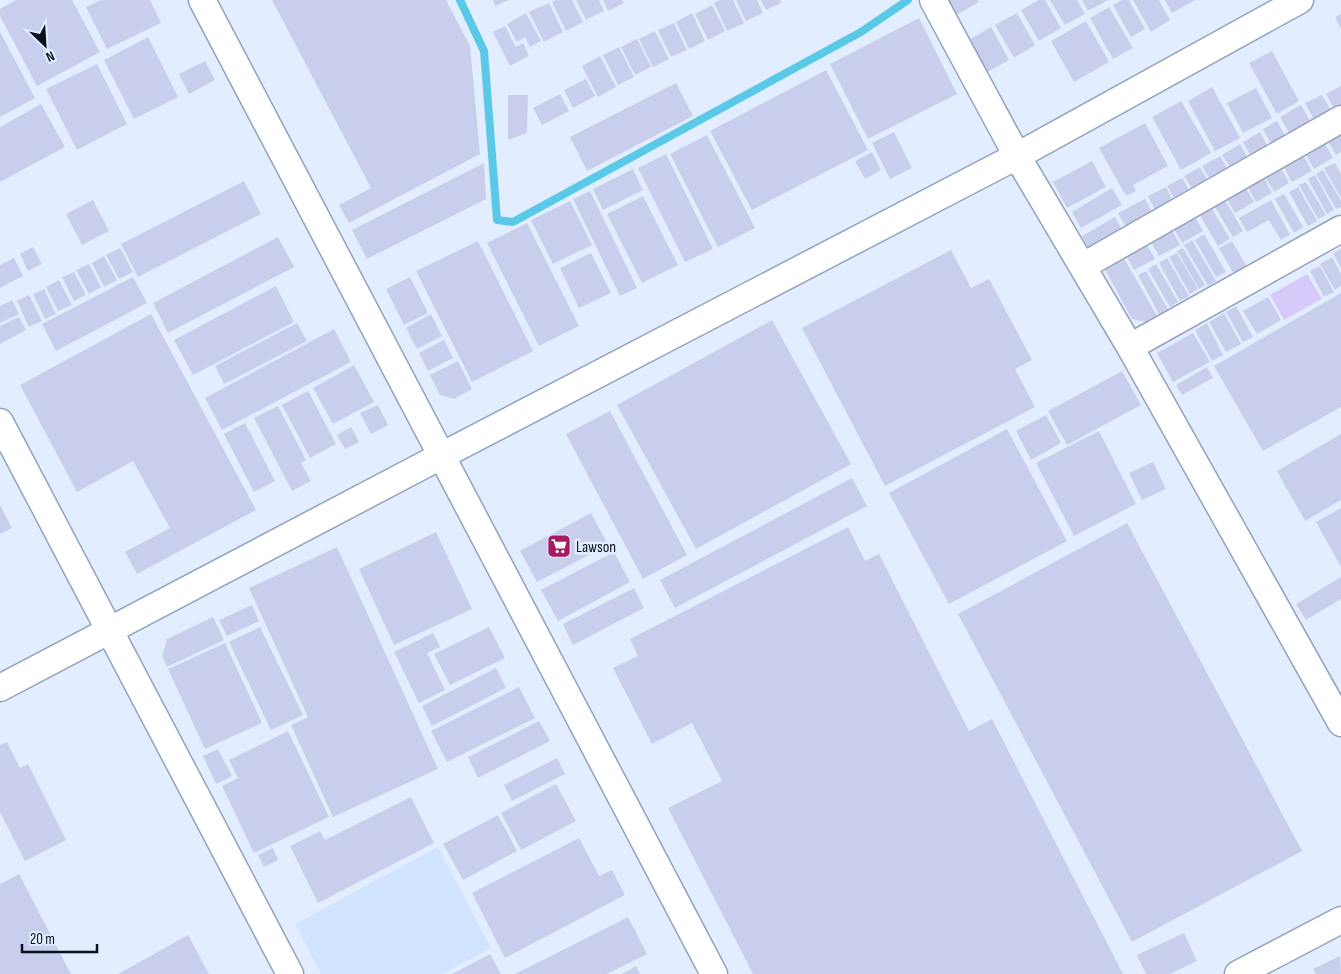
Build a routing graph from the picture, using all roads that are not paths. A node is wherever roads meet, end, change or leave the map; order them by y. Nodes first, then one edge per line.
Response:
1 (202, 0) edge
2 (933, 0) edge
3 (1300, 0) edge
4 (1341, 119) edge
5 (1017, 156) junction
6 (1341, 230) edge
7 (1083, 266) junction
8 (1130, 347) junction
9 (0, 422) edge
10 (440, 456) junction
11 (110, 630) junction
12 (0, 688) edge
13 (1341, 723) edge
14 (1341, 920) edge
15 (290, 974) edge
16 (714, 974) edge
17 (1238, 974) edge

1 - 10 street
2 - 5 street
3 - 5 street
4 - 7 street
5 - 7 street
5 - 10 street
6 - 8 street
7 - 8 street
8 - 13 street
9 - 11 street
10 - 11 street
10 - 16 street
11 - 12 street
11 - 15 street
14 - 17 street

